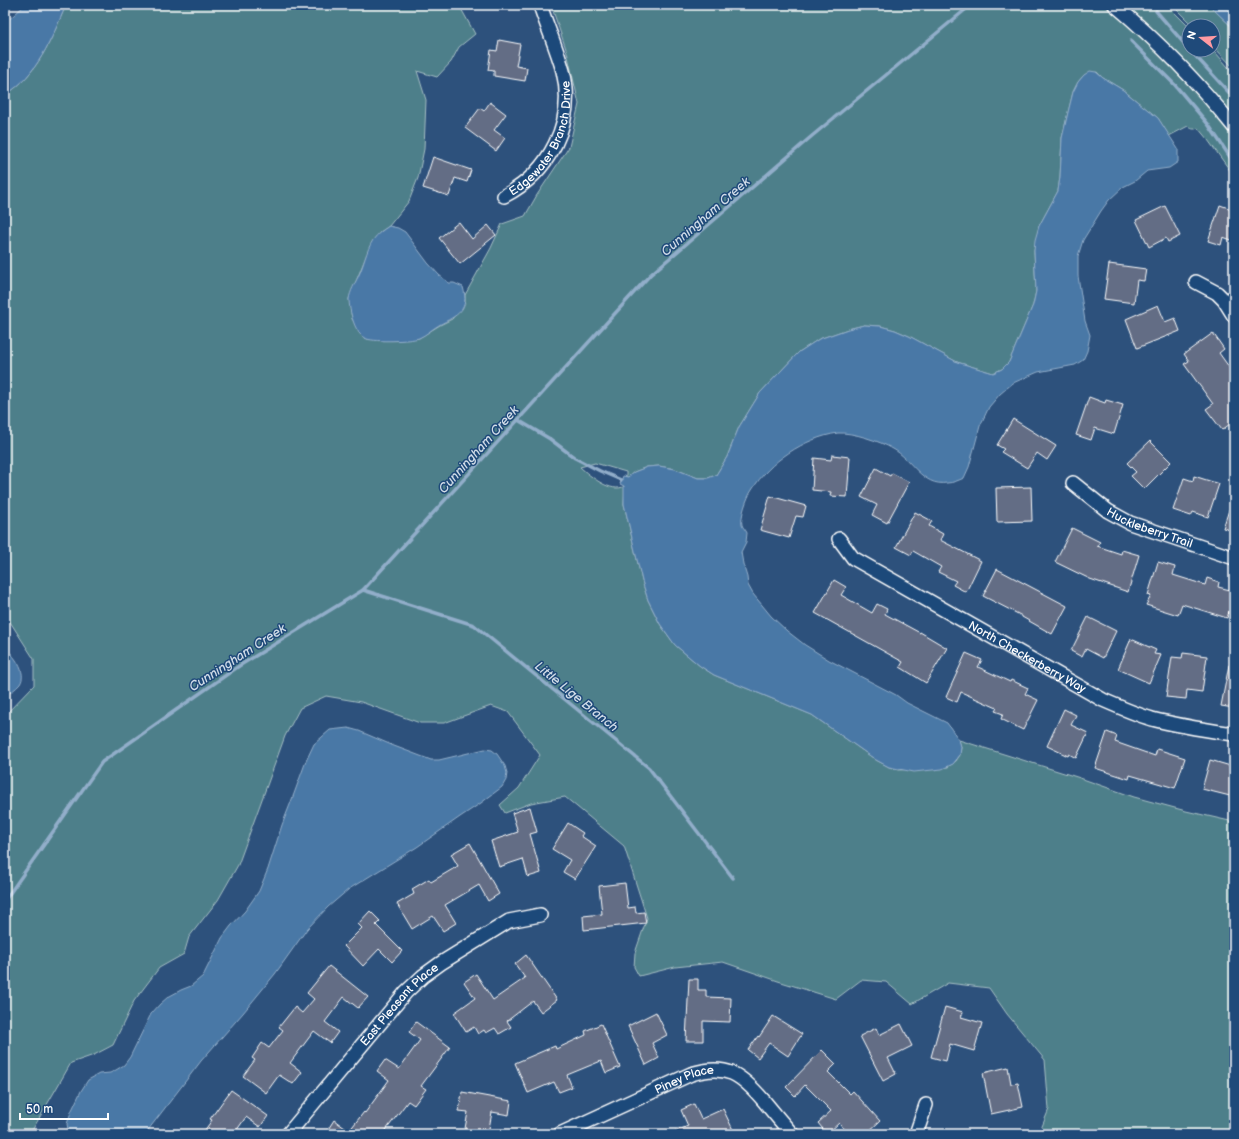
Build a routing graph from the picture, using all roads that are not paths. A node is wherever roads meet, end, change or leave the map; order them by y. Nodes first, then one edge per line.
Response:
1 (540, 5) edge
2 (1115, 5) edge
3 (1234, 127) edge
4 (504, 196) dead end
5 (1196, 282) dead end
6 (1234, 316) edge
7 (1074, 483) dead end
8 (839, 539) dead end
9 (1234, 558) edge
10 (1234, 734) edge
11 (540, 915) dead end
12 (926, 1105) dead end
13 (288, 1134) edge
14 (560, 1134) edge
15 (792, 1134) edge
16 (916, 1134) edge

1 - 4 street, Edgewater Branch Drive
2 - 3 street
5 - 6 street
7 - 9 street, Huckleberry Trail
8 - 10 street, North Checkerberry Way
11 - 13 street, East Pleasant Place
12 - 16 street
14 - 15 street, Piney Place

